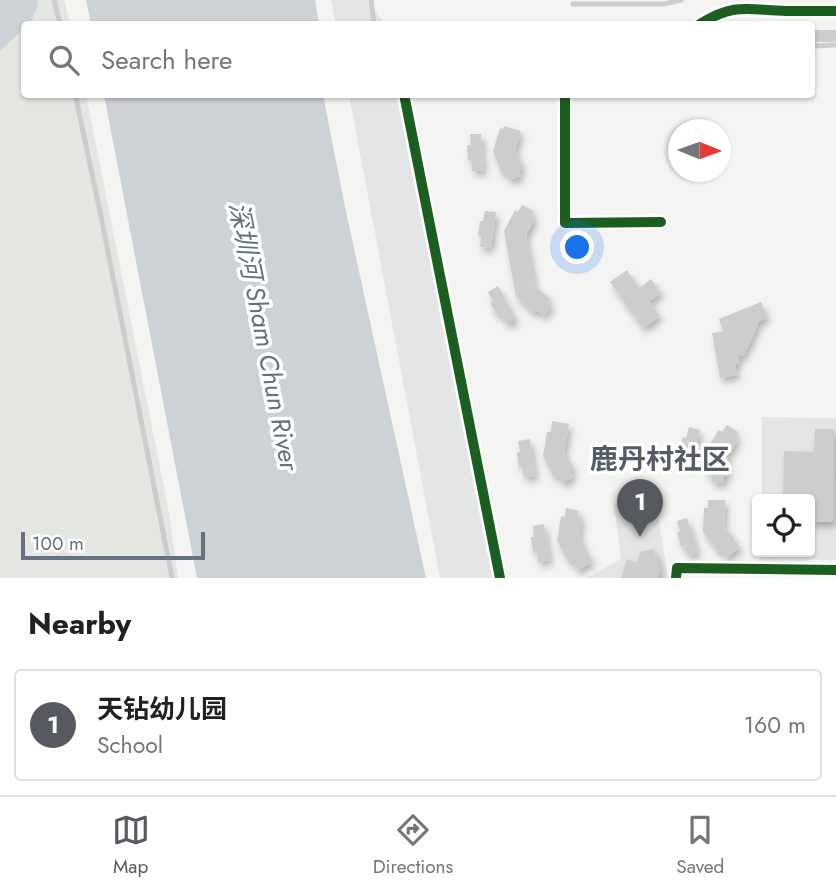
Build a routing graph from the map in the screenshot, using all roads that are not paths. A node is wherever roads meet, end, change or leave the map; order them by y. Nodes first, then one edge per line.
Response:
1 (54, 0) edge
2 (371, 0) edge
3 (681, 0) edge
4 (573, 4) dead end
5 (788, 6) edge
6 (836, 11) edge
7 (59, 21) edge
8 (374, 21) edge
9 (705, 21) edge
10 (815, 36) edge
11 (836, 36) edge
12 (815, 46) edge
13 (836, 46) edge
14 (76, 98) edge
15 (405, 98) edge
16 (565, 98) edge
17 (661, 222) dead end
18 (836, 570) edge
19 (172, 578) edge
20 (500, 578) edge
21 (676, 578) edge

1 - 7 lane
2 - 8 lane
3 - 4 lane
5 - 6 street
5 - 9 street
10 - 11 street
12 - 13 lane
14 - 19 lane
15 - 20 street
16 - 17 street
18 - 21 street

